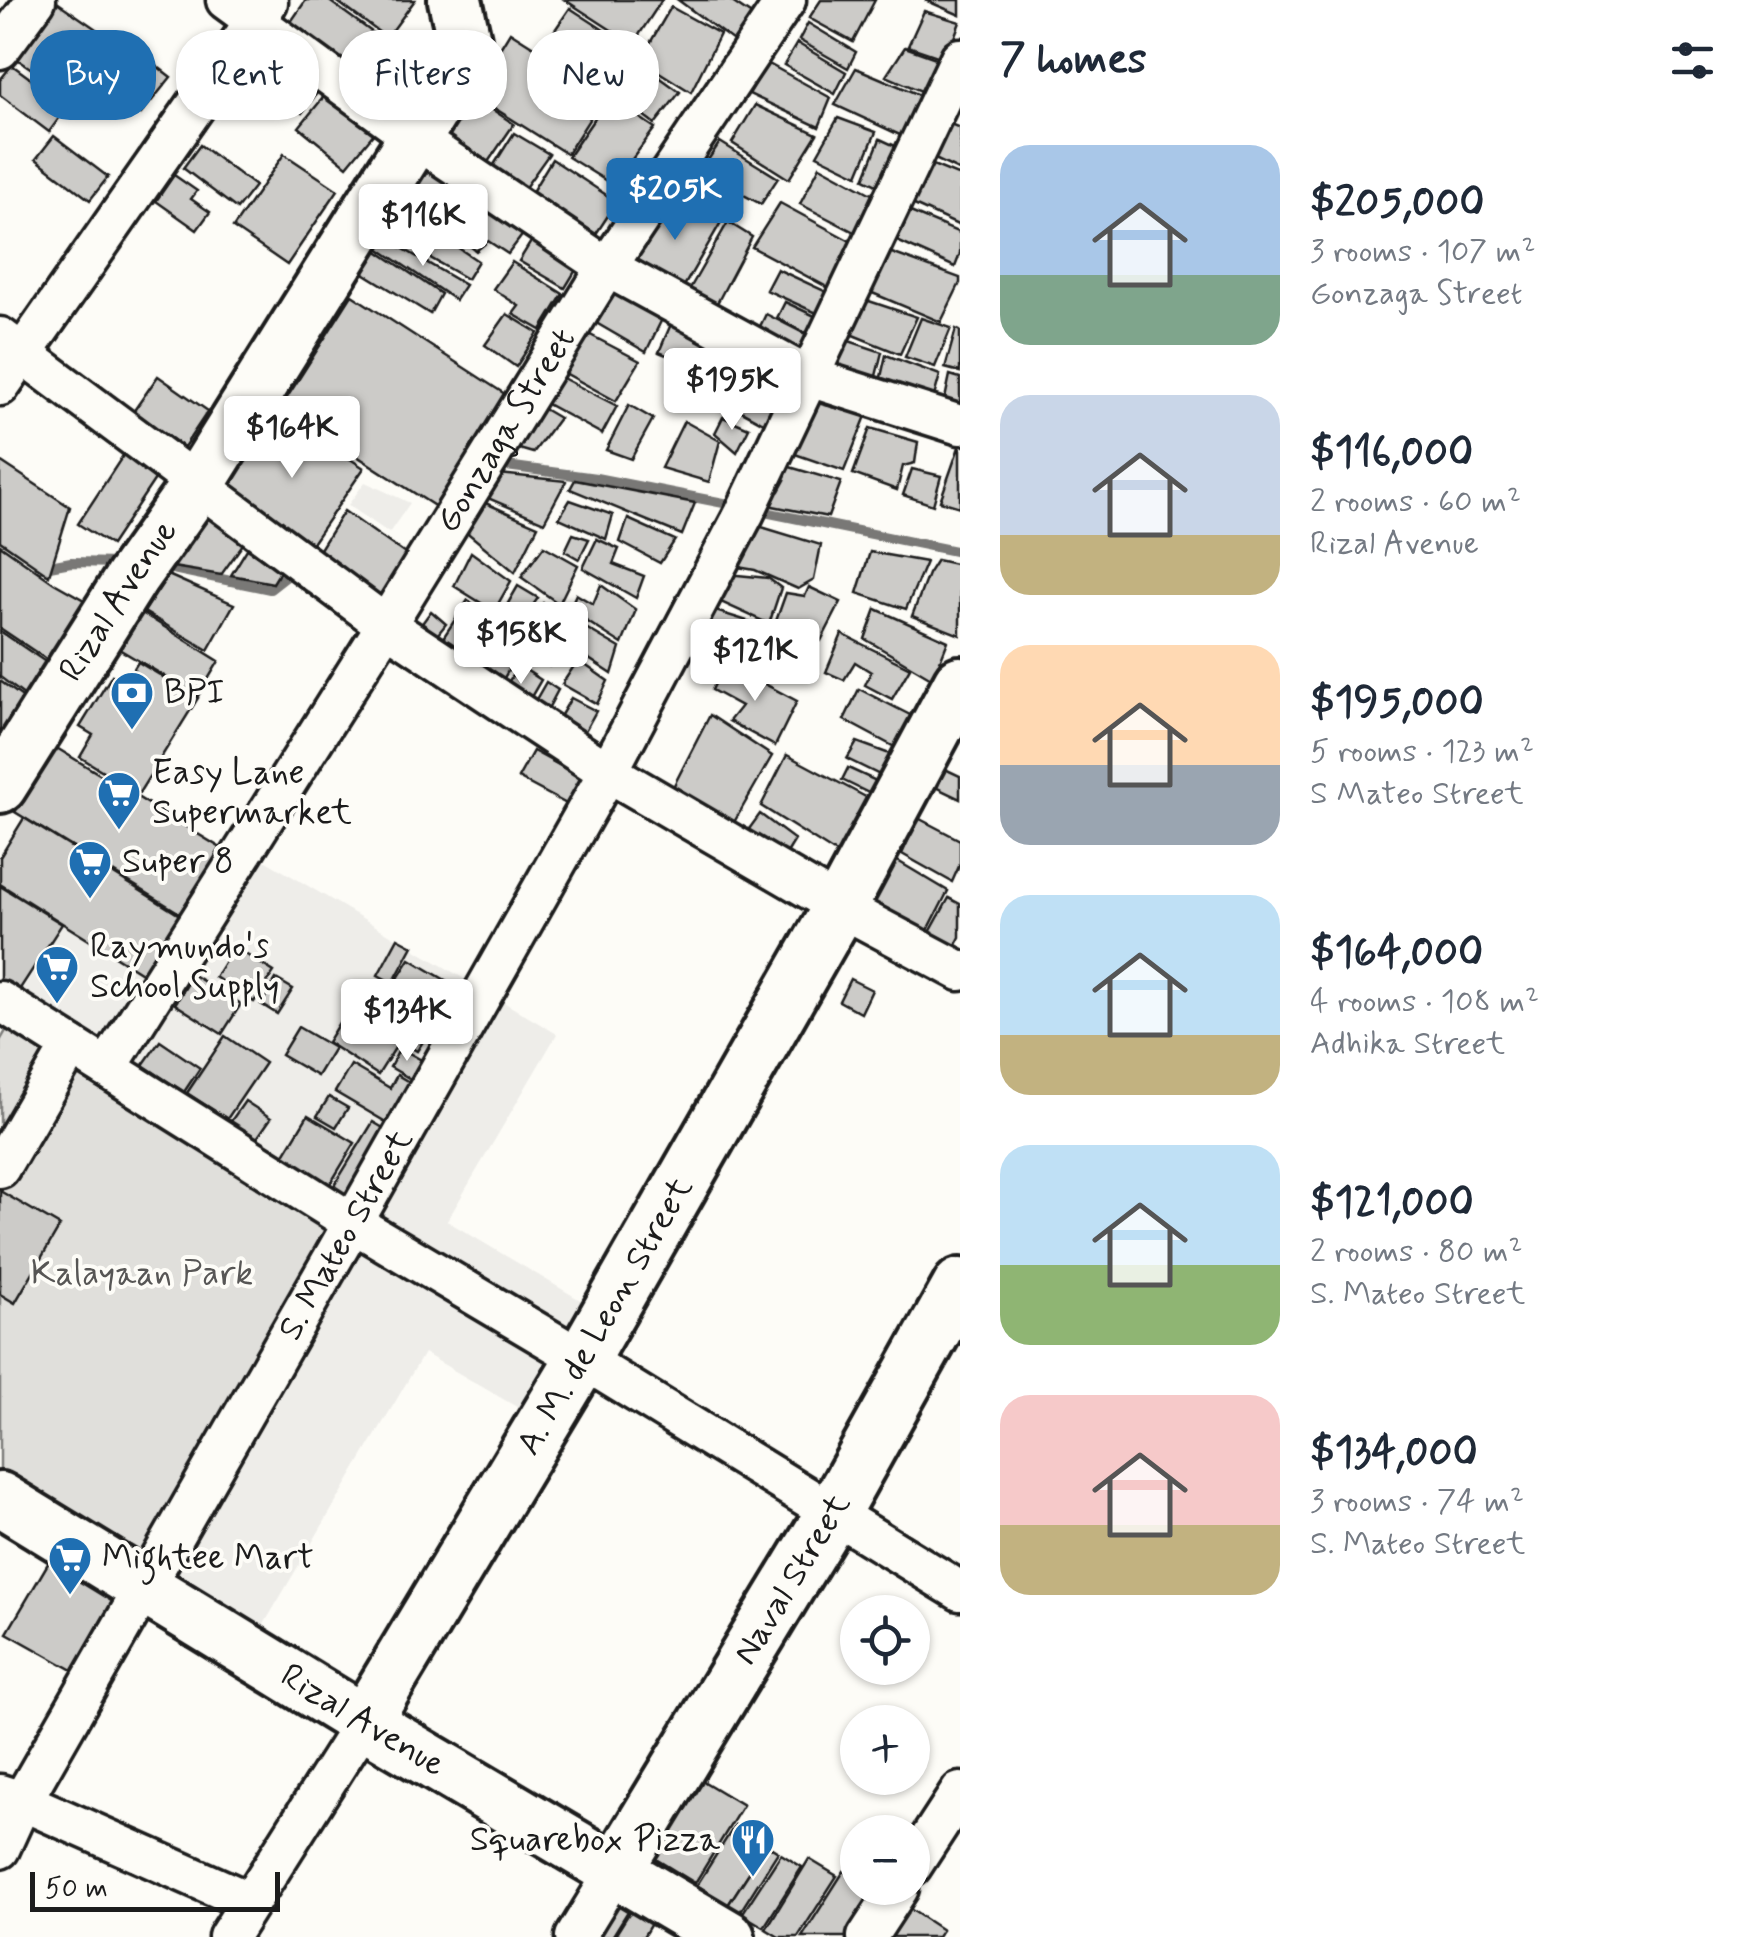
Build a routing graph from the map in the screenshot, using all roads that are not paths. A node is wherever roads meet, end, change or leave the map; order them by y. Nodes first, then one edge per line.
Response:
1 (36, 0) edge
2 (786, 0) edge
3 (250, 7) edge
4 (470, 13) edge
5 (0, 50) edge
6 (960, 58) edge
7 (415, 138) junction
8 (607, 267) junction
9 (12, 346) edge
10 (809, 378) junction
11 (0, 386) edge
12 (960, 425) edge
13 (198, 484) junction
14 (386, 626) junction
15 (960, 683) edge
16 (608, 772) junction
17 (0, 786) edge
18 (840, 907) junction
19 (960, 971) edge
20 (0, 1001) edge
21 (71, 1046) junction
22 (106, 1068) junction
23 (0, 1168) edge
24 (353, 1223) junction
25 (960, 1284) edge
26 (582, 1359) junction
27 (0, 1499) edge
28 (832, 1514) junction
29 (145, 1588) junction
30 (960, 1591) edge
31 (364, 1722) junction
32 (960, 1792) edge
33 (11, 1798) edge
34 (930, 1838) edge
35 (0, 1849) edge
36 (616, 1870) junction
37 (250, 1902) junction
38 (888, 1905) edge
39 (228, 1937) edge
40 (575, 1937) edge
41 (728, 1937) edge
42 (867, 1937) edge

1 - 5 street
2 - 8 street, Gonzaga Street
3 - 7 street
3 - 9 street
4 - 7 street, Rizal Avenue
6 - 10 street
7 - 8 street
7 - 13 street, Rizal Avenue
8 - 10 street
8 - 14 street, Gonzaga Street
9 - 11 street
9 - 13 street
10 - 12 street
10 - 16 street, S. Mateo Street
13 - 14 street
13 - 17 street, Rizal Avenue
14 - 16 street
14 - 22 street, Gonzaga Street
15 - 18 street, A. M. de Leon Street
16 - 18 street
16 - 24 street, S. Mateo Street
18 - 19 street
18 - 26 street, A. M. de Leon Street
20 - 21 street
21 - 22 street
21 - 23 street
22 - 24 street
24 - 26 street
24 - 29 street, S. Mateo Street
25 - 28 street, Naval Street
26 - 28 street
26 - 31 street, A. M. de Leon Street
27 - 29 street, Rizal Avenue
28 - 30 street
28 - 36 street, Naval Street
29 - 31 street, Rizal Avenue
29 - 33 street, S. Mateo Street
31 - 36 street, Rizal Avenue
31 - 37 street, A. M. de Leon Street
32 - 34 street
33 - 35 street, S. Mateo Street
33 - 37 street
36 - 40 street
36 - 41 street, Rizal Avenue
37 - 39 street, A. M. de Leon Street
38 - 42 street

